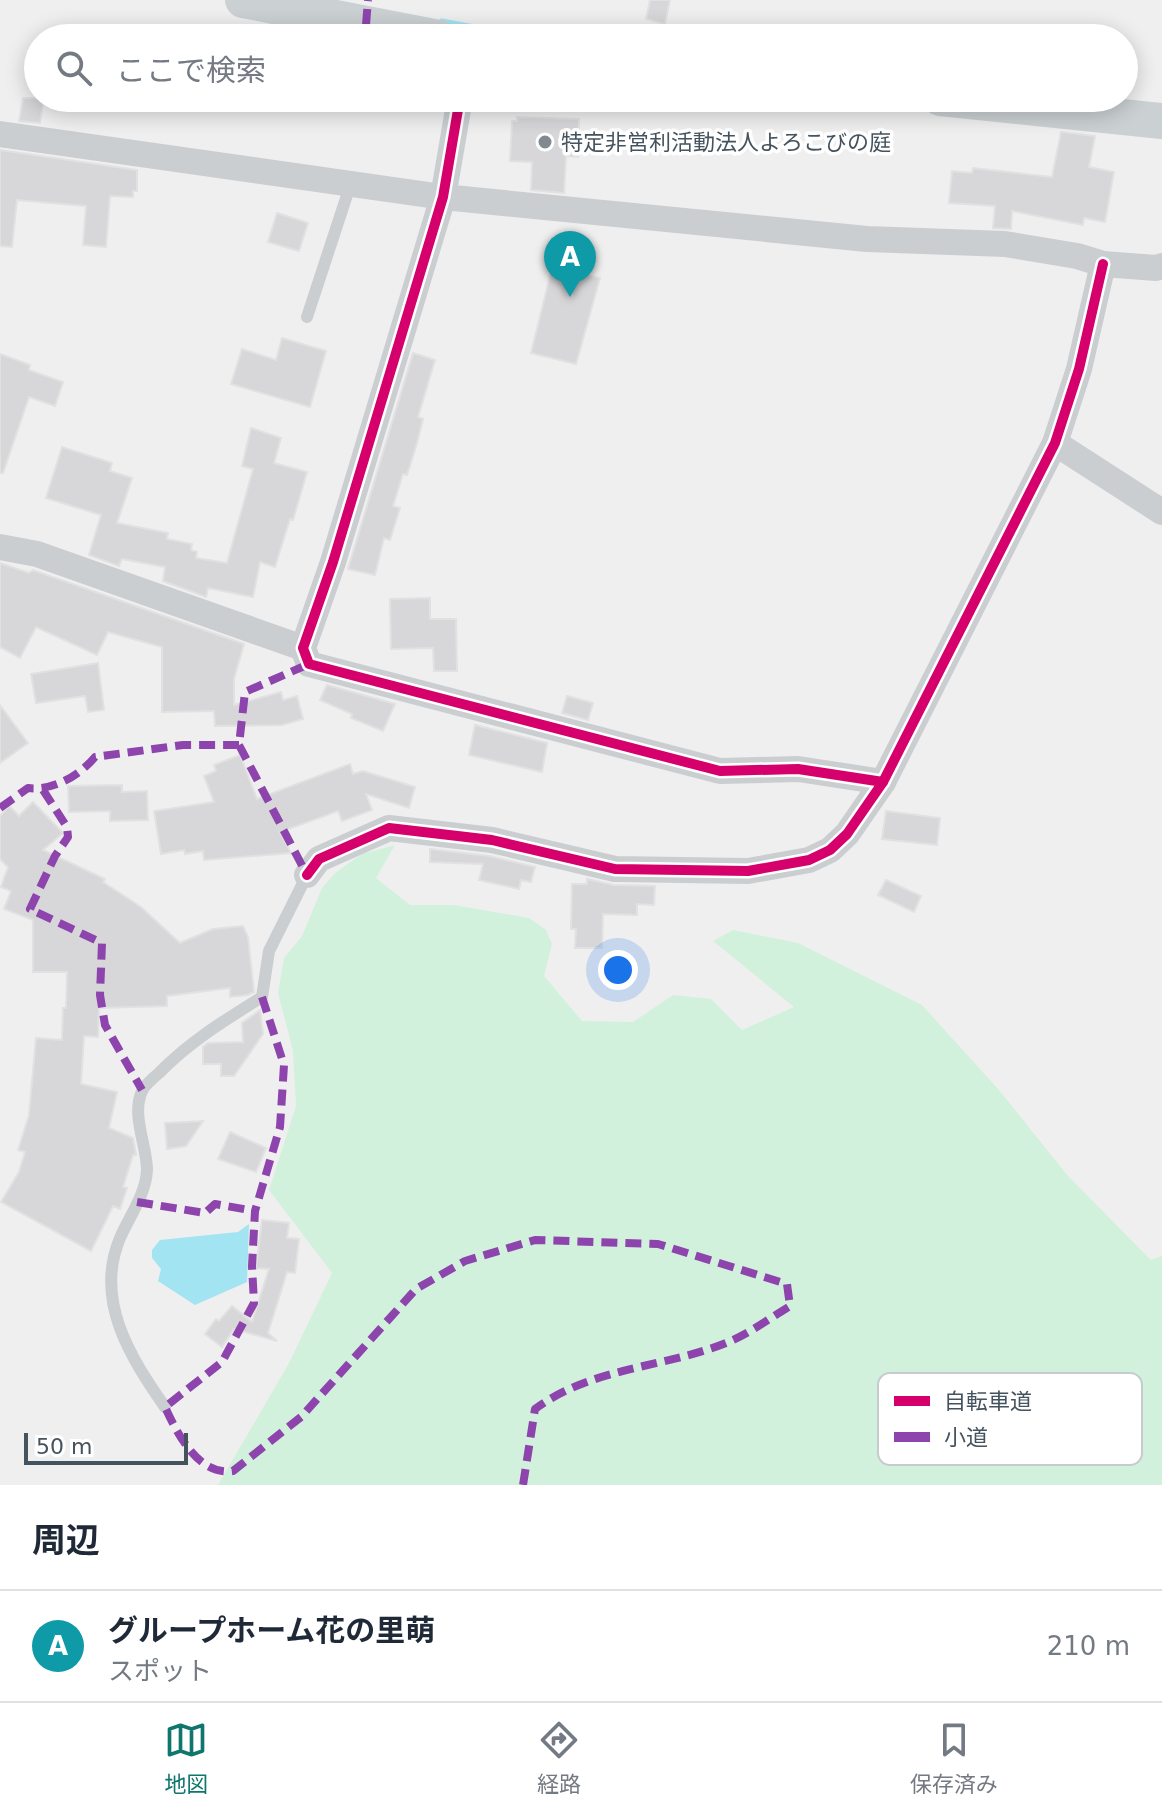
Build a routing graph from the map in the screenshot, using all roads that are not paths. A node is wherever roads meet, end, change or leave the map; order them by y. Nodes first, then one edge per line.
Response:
1 (243, 0) edge
2 (367, 24) edge
3 (458, 112) edge
4 (1075, 112) edge
5 (1162, 121) edge
6 (0, 134) edge
7 (351, 183) junction
8 (443, 197) junction
9 (1103, 264) junction
10 (1162, 266) edge
11 (307, 317) dead end
12 (1055, 443) junction
13 (1162, 512) edge
14 (0, 547) edge
15 (303, 648) junction
16 (883, 782) junction
17 (307, 875) joint
18 (165, 1407) dead end

1 - 2 main road
3 - 8 street
4 - 5 main road
6 - 7 street
7 - 8 street
7 - 11 lane
8 - 9 street
8 - 15 street
9 - 10 street
9 - 12 street
12 - 13 street
12 - 16 street
14 - 15 street
15 - 16 street
16 - 17 street
17 - 18 lane

